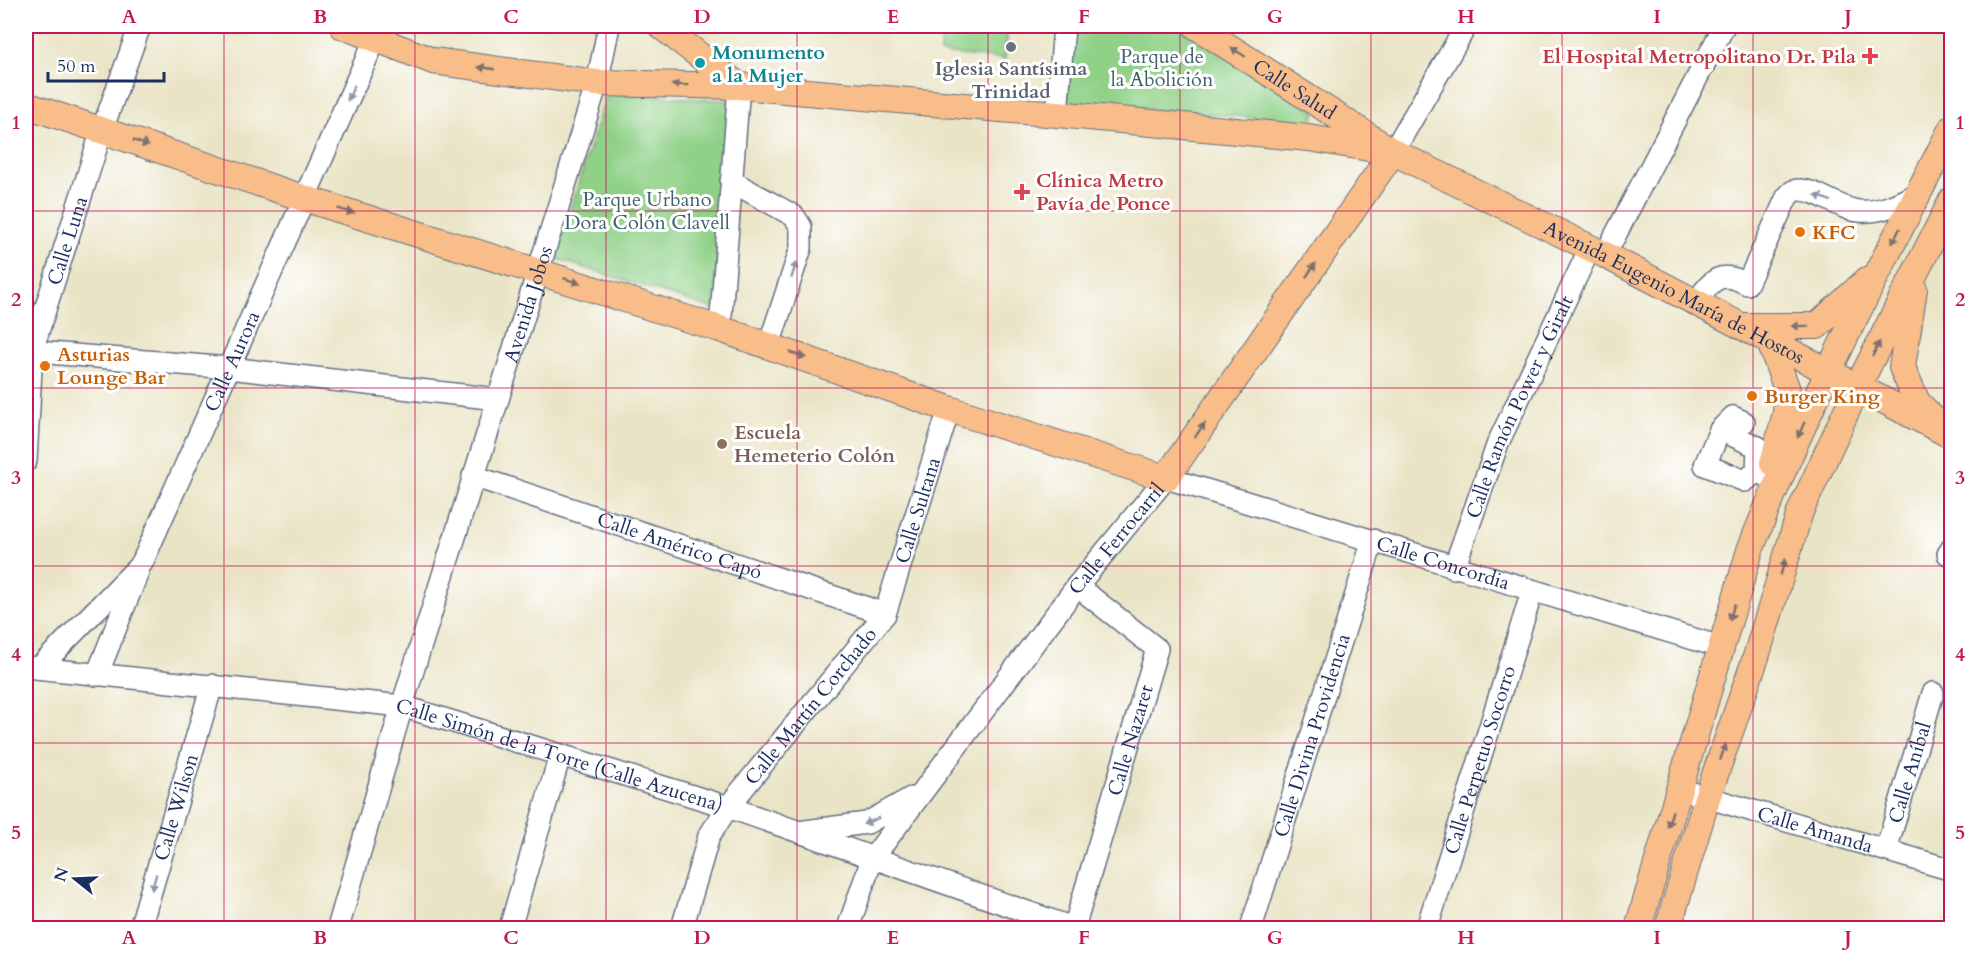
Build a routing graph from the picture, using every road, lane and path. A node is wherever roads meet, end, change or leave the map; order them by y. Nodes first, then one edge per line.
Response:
1 (140, 26) edge
2 (343, 26) edge
3 (609, 26) edge
4 (661, 26) edge
5 (1064, 26) edge
6 (1196, 26) edge
7 (1466, 26) edge
8 (1724, 26) edge
9 (378, 32) edge
10 (597, 83) junction
11 (739, 86) junction
12 (26, 105) edge
13 (1057, 114) junction
14 (1952, 128) edge
15 (102, 130) junction
16 (1393, 152) junction
17 (732, 182) junction
18 (1917, 194) junction
19 (303, 198) junction
20 (1952, 200) edge
21 (1598, 252) junction
22 (1918, 263) junction
23 (1879, 270) junction
24 (538, 271) junction
25 (1696, 303) junction
26 (1741, 326) junction
27 (720, 329) junction
28 (1770, 342) junction
29 (770, 345) junction
30 (29, 351) edge
31 (229, 368) junction
32 (1827, 371) junction
33 (1858, 386) junction
34 (497, 399) junction
35 (949, 409) junction
36 (1720, 430) junction
37 (1948, 434) edge
38 (1758, 447) junction
39 (26, 461) edge
40 (474, 476) junction
41 (1166, 478) junction
42 (1766, 483) junction
43 (1373, 540) junction
44 (141, 563) junction
45 (1454, 568) junction
46 (1077, 586) junction
47 (1532, 592) junction
48 (885, 614) junction
49 (1721, 647) junction
50 (32, 668) edge
51 (97, 675) junction
52 (212, 685) junction
53 (1933, 693) dead end
54 (402, 706) junction
55 (560, 755) junction
56 (1679, 789) junction
57 (921, 791) junction
58 (1707, 798) junction
59 (728, 807) junction
60 (800, 832) junction
61 (1886, 850) junction
62 (872, 859) junction
63 (1952, 870) edge
64 (140, 928) edge
65 (338, 928) edge
66 (510, 928) edge
67 (682, 928) edge
68 (848, 928) edge
69 (1074, 928) edge
70 (1251, 928) edge
71 (1427, 928) edge
72 (1638, 928) edge
73 (1668, 928) edge

1 - 15 street, Calle Luna
2 - 9 main road
3 - 10 street, Avenida Jobos
4 - 11 main road
5 - 13 street
16 -> 6 main road, Calle Salud
7 - 16 street
8 - 21 street, Calle Ramón Power y Giralt
10 -> 9 main road
9 -> 19 street, Calle Aurora
11 -> 10 main road
10 - 24 street, Avenida Jobos
11 - 13 main road
11 - 17 street
12 - 15 main road
13 - 16 main road
14 - 18 main road
15 -> 19 main road
15 - 30 street, Calle Luna
16 - 21 main road, Avenida Eugenio María de Hostos
41 -> 16 main road, Calle Ferrocarril
17 - 27 street
29 -> 17 street
18 -> 23 main road
18 -> 25 street
19 -> 24 main road
19 - 31 street, Calle Aurora
20 - 22 main road
21 - 25 main road, Avenida Eugenio María de Hostos
21 - 45 street, Calle Ramón Power y Giralt
33 -> 22 main road
22 - 37 main road
23 -> 26 main road
23 - 32 main road
24 -> 27 main road
24 - 34 street, Avenida Jobos
25 - 26 main road, Avenida Eugenio María de Hostos
26 - 28 main road, Avenida Eugenio María de Hostos
27 - 29 main road
28 - 32 main road, Avenida Eugenio María de Hostos
28 - 42 main road
29 -> 35 main road
30 - 31 street
30 - 39 street, Calle Luna
31 - 34 street
31 - 44 street, Calle Aurora
32 - 33 main road, Avenida Eugenio María de Hostos
32 -> 42 main road
33 - 37 main road, Avenida Eugenio María de Hostos
58 -> 33 main road
34 - 40 street, Avenida Jobos
35 - 41 main road
35 - 48 street, Calle Sultana
36 - 38 street
36 - 38 street
36 - 42 street
38 - 42 street
40 - 48 street, Calle Américo Capó
40 - 54 street, Avenida Jobos
41 - 43 street, Calle Concordia
41 - 46 street, Calle Ferrocarril
42 -> 49 main road
43 - 45 street, Calle Concordia
43 - 70 street, Calle Divina Providencia
44 - 50 street, Calle Aurora
44 - 51 street
45 - 47 street, Calle Concordia
46 - 57 street, Calle Ferrocarril
46 - 69 street, Calle Nazaret
47 - 49 street, Calle Concordia
47 - 71 street, Calle Perpetuo Socorro
48 - 59 street, Calle Martín Corchado
49 - 56 main road
50 - 51 street, Calle Simón de la Torre (Calle Azucena)
51 - 52 street, Calle Simón de la Torre (Calle Azucena)
52 - 54 street, Calle Simón de la Torre (Calle Azucena)
52 -> 64 street, Calle Wilson
53 - 61 street, Calle Aníbal
54 - 55 street, Calle Simón de la Torre (Calle Azucena)
54 - 65 street, Avenida Jobos
55 - 59 street, Calle Simón de la Torre (Calle Azucena)
55 - 66 street
56 - 58 street, Calle Amanda
56 -> 72 main road
57 -> 60 street
57 - 62 street, Calle Ferrocarril
58 - 61 street, Calle Amanda
58 - 73 main road
59 - 60 street, Calle Simón de la Torre (Calle Azucena)
59 - 67 street, Calle Martín Corchado
60 - 62 street, Calle Simón de la Torre (Calle Azucena)
61 - 63 street, Calle Amanda
62 - 68 street, Calle Ferrocarril
62 - 69 street, Calle Simón de la Torre (Calle Azucena)

